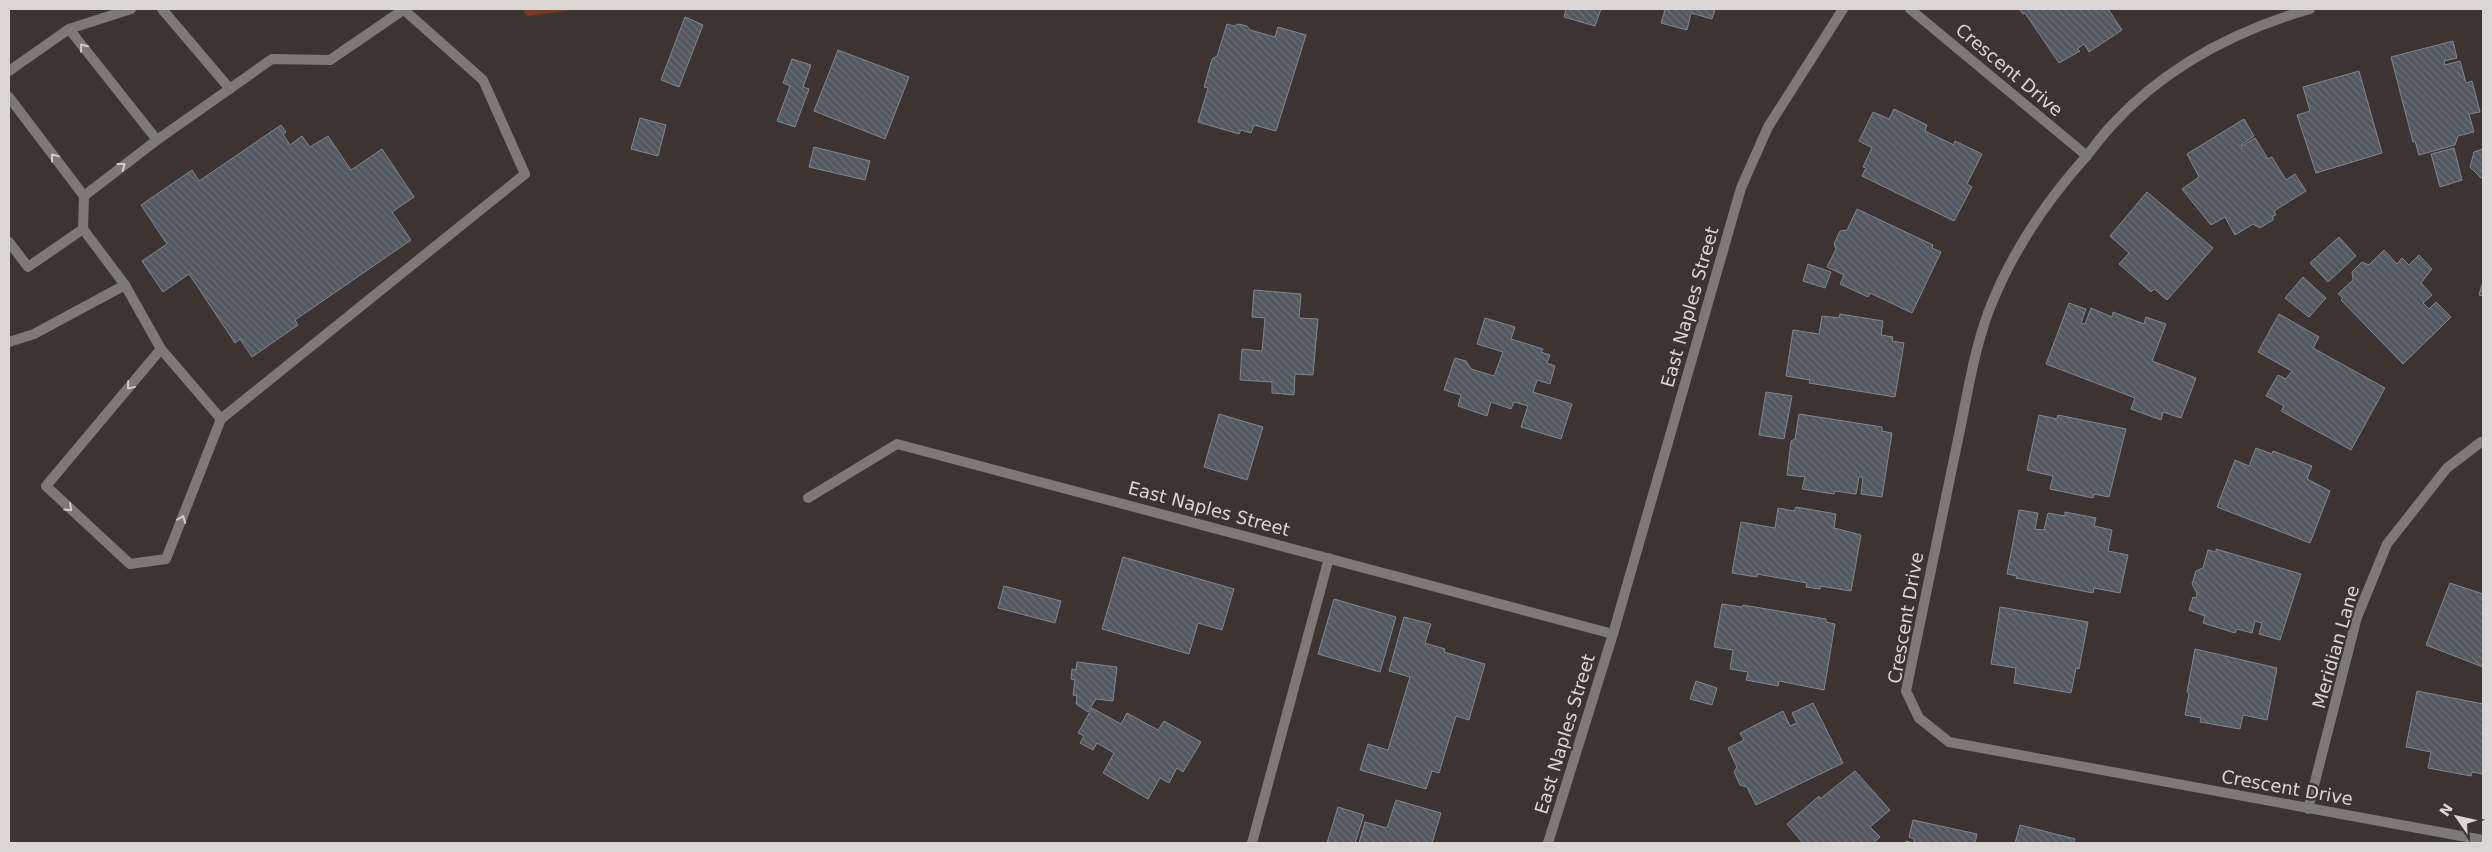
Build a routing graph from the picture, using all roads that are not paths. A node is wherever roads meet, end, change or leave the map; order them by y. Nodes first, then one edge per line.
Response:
1 (131, 9) edge
2 (162, 9) edge
3 (403, 9) edge
4 (1843, 9) edge
5 (1910, 9) edge
6 (2310, 9) edge
7 (70, 29) junction
8 (9, 71) edge
9 (230, 89) junction
10 (9, 96) edge
11 (157, 140) junction
12 (2087, 156) junction
13 (84, 196) junction
14 (82, 229) junction
15 (9, 242) edge
16 (126, 284) junction
17 (9, 342) edge
18 (161, 349) junction
19 (221, 418) junction
20 (2481, 442) dead end
21 (808, 498) dead end
22 (1329, 558) junction
23 (1614, 634) junction
24 (2308, 809) junction
25 (2483, 840) edge
26 (1252, 843) edge
27 (1548, 843) edge

1 - 7 street
2 - 9 street
3 - 9 street
3 - 19 street
4 - 23 street, East Naples Street
5 - 12 street, Crescent Drive
6 - 12 street, Crescent Drive
7 - 8 street
11 -> 7 street
9 - 11 street
13 -> 10 street
13 -> 11 street
12 - 24 street, Crescent Drive
13 - 14 street
14 - 15 street
14 - 16 street
16 - 17 street
16 - 18 street
18 - 19 street
18 -> 19 street
20 - 24 street, Meridian Lane
21 - 22 street, East Naples Street
22 - 23 street, East Naples Street
22 - 26 street
23 - 27 street, East Naples Street
24 - 25 street, Crescent Drive

